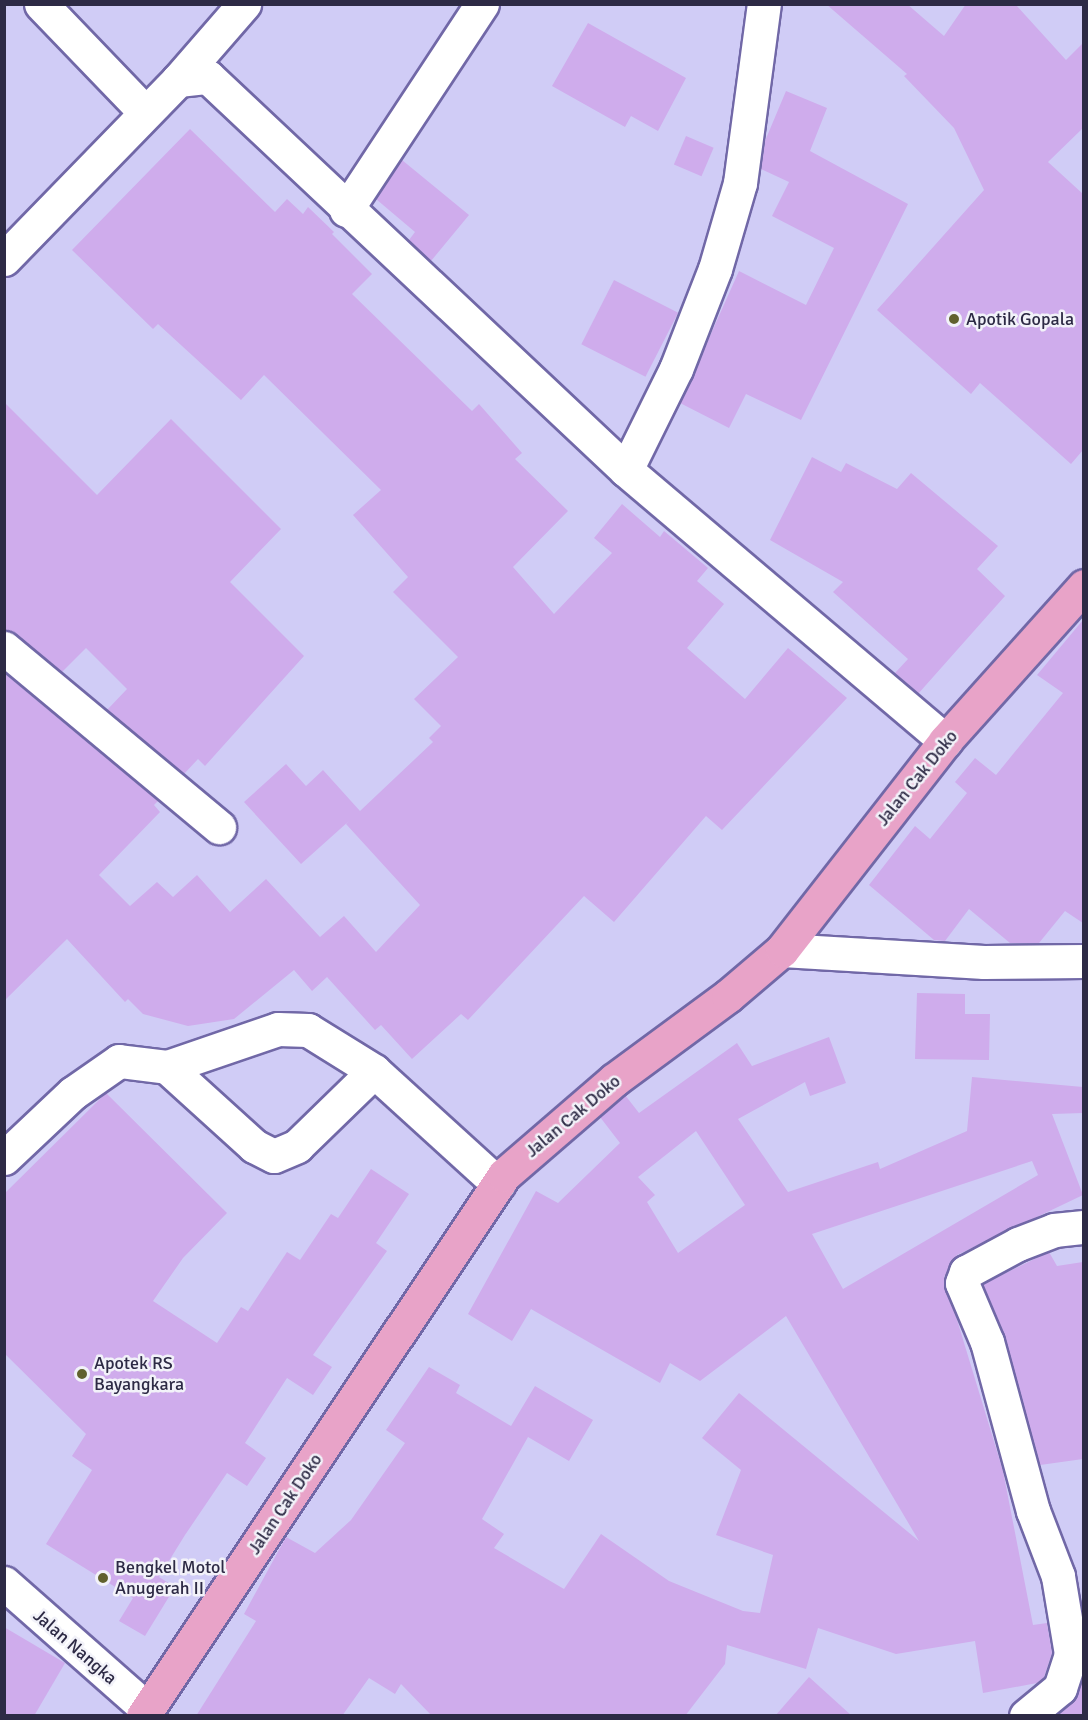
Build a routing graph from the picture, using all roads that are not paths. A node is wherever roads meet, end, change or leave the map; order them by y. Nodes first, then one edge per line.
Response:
1 (41, 4) edge
2 (244, 4) edge
3 (482, 4) edge
4 (764, 4) edge
5 (178, 80) junction
6 (146, 112) junction
7 (346, 210) junction
8 (4, 259) edge
9 (626, 470) junction
10 (1083, 586) edge
11 (4, 648) edge
12 (945, 741) junction
13 (219, 827) dead end
14 (782, 950) junction
15 (1083, 961) edge
16 (167, 1067) junction
17 (374, 1071) junction
18 (4, 1158) edge
19 (498, 1184) junction
20 (1083, 1227) edge
21 (4, 1583) edge
22 (145, 1712) edge
23 (1026, 1716) edge

1 - 6 street
2 - 5 street
3 - 7 street
4 - 9 street
5 - 6 street
5 - 7 street
6 - 8 street
7 - 9 street
9 - 12 street
10 - 12 main road, Jalan Cak Doko
11 - 13 street
12 - 14 main road, Jalan Cak Doko
14 - 15 street
14 - 19 main road, Jalan Cak Doko
16 - 17 street
16 - 17 street
16 - 18 street
17 - 19 street
19 - 22 main road, Jalan Cak Doko
20 - 23 street
21 - 22 street, Jalan Nangka

